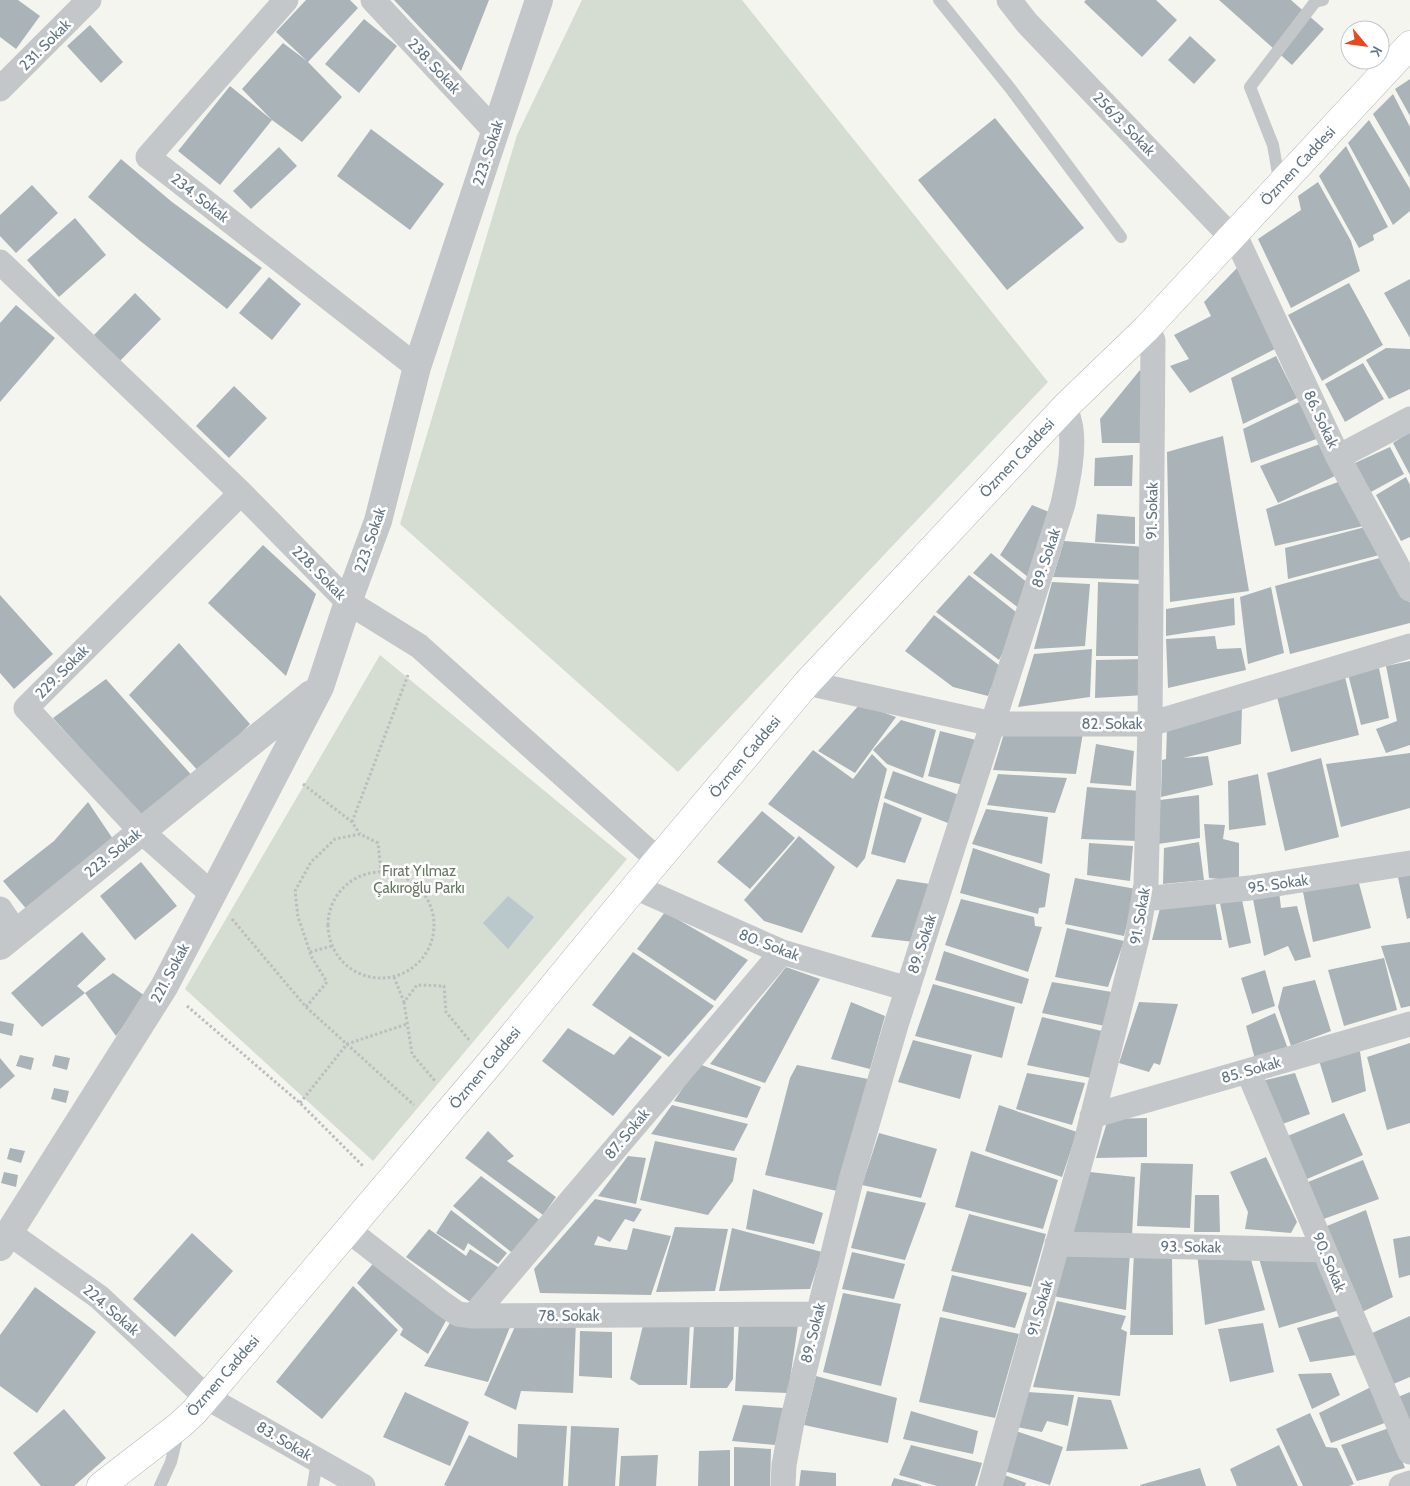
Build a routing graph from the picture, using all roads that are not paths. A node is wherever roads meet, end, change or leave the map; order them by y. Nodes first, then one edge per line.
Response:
1 (286, 0) edge
2 (373, 0) edge
3 (539, 0) edge
4 (939, 0) edge
5 (1009, 0) edge
6 (1323, 0) edge
7 (88, 1) edge
8 (1410, 45) edge
9 (0, 89) edge
10 (496, 132) junction
11 (1280, 186) junction
12 (1121, 237) dead end
13 (1236, 241) junction
14 (1, 264) edge
15 (1146, 329) junction
16 (417, 367) junction
17 (1066, 406) junction
18 (1410, 419) edge
19 (1338, 457) junction
20 (241, 493) junction
21 (1410, 589) edge
22 (348, 602) junction
23 (1410, 646) edge
24 (807, 683) junction
25 (320, 687) junction
26 (993, 724) junction
27 (1150, 724) junction
28 (141, 831) junction
29 (658, 860) junction
30 (1410, 863) edge
31 (634, 887) junction
32 (212, 894) junction
33 (1144, 899) junction
34 (0, 910) edge
35 (8, 940) edge
36 (782, 952) junction
37 (908, 989) junction
38 (1410, 1024) edge
39 (1248, 1071) junction
40 (1092, 1116) junction
41 (348, 1230) junction
42 (4, 1240) edge
43 (1057, 1244) junction
44 (1324, 1250) junction
45 (818, 1314) junction
46 (473, 1316) junction
47 (206, 1397) junction
48 (180, 1425) junction
49 (1410, 1452) edge
50 (317, 1461) junction
51 (1410, 1483) edge
52 (101, 1486) edge
53 (128, 1486) edge
54 (160, 1486) edge
55 (313, 1486) edge
56 (363, 1486) edge
57 (783, 1486) edge
58 (990, 1486) edge
59 (1401, 1486) edge

1 - 16 street, 234. Sokak
2 - 10 street, 238. Sokak
3 - 10 street, 223. Sokak
4 - 12 lane
5 - 13 street, 256/3. Sokak
6 - 11 lane
7 - 9 street, 231. Sokak
8 - 11 main road, Özmen Caddesi
10 - 16 street, 223. Sokak
11 - 13 main road, Özmen Caddesi
13 - 15 main road, Özmen Caddesi
13 - 19 street, 86. Sokak
14 - 20 street, 228. Sokak
15 - 17 main road, Özmen Caddesi
15 - 27 street, 91. Sokak
16 - 22 street, 223. Sokak
17 - 24 main road, Özmen Caddesi
17 - 26 street, 89. Sokak
18 - 19 street
19 - 21 street, 86. Sokak
20 - 22 street, 228. Sokak
20 - 28 street, 229. Sokak
22 - 25 street, 223. Sokak
22 - 29 street, 228. Sokak
23 - 27 street, 82. Sokak
24 - 26 street, 82. Sokak
24 - 29 main road, Özmen Caddesi
25 - 28 street, 223. Sokak
25 - 32 street, 221. Sokak
26 - 27 street, 82. Sokak
26 - 37 street, 89. Sokak
27 - 33 street, 91. Sokak
28 - 32 street, 229. Sokak
28 - 35 street, 223. Sokak
29 - 31 main road, Özmen Caddesi
30 - 33 street, 95. Sokak
31 - 36 street, 80. Sokak
31 - 41 main road, Özmen Caddesi
32 - 42 street, 221. Sokak
33 - 40 street, 91. Sokak
34 - 35 street
36 - 37 street, 80. Sokak
36 - 46 street, 87. Sokak
37 - 45 street, 89. Sokak
38 - 39 street, 85. Sokak
39 - 40 street, 85. Sokak
39 - 44 street, 90. Sokak
40 - 43 street, 91. Sokak
41 - 46 street, 78. Sokak
41 - 47 main road, Özmen Caddesi
42 - 47 street, 224. Sokak
43 - 44 street, 93. Sokak
43 - 58 street, 91. Sokak
44 - 49 street, 90. Sokak
45 - 46 street, 78. Sokak
45 - 57 street, 89. Sokak
47 - 48 main road, Özmen Caddesi
47 - 50 street, 83. Sokak
48 - 52 main road, Özmen Caddesi
48 - 53 main road
48 - 54 lane
50 - 55 lane
50 - 56 street, 83. Sokak
51 - 59 street

